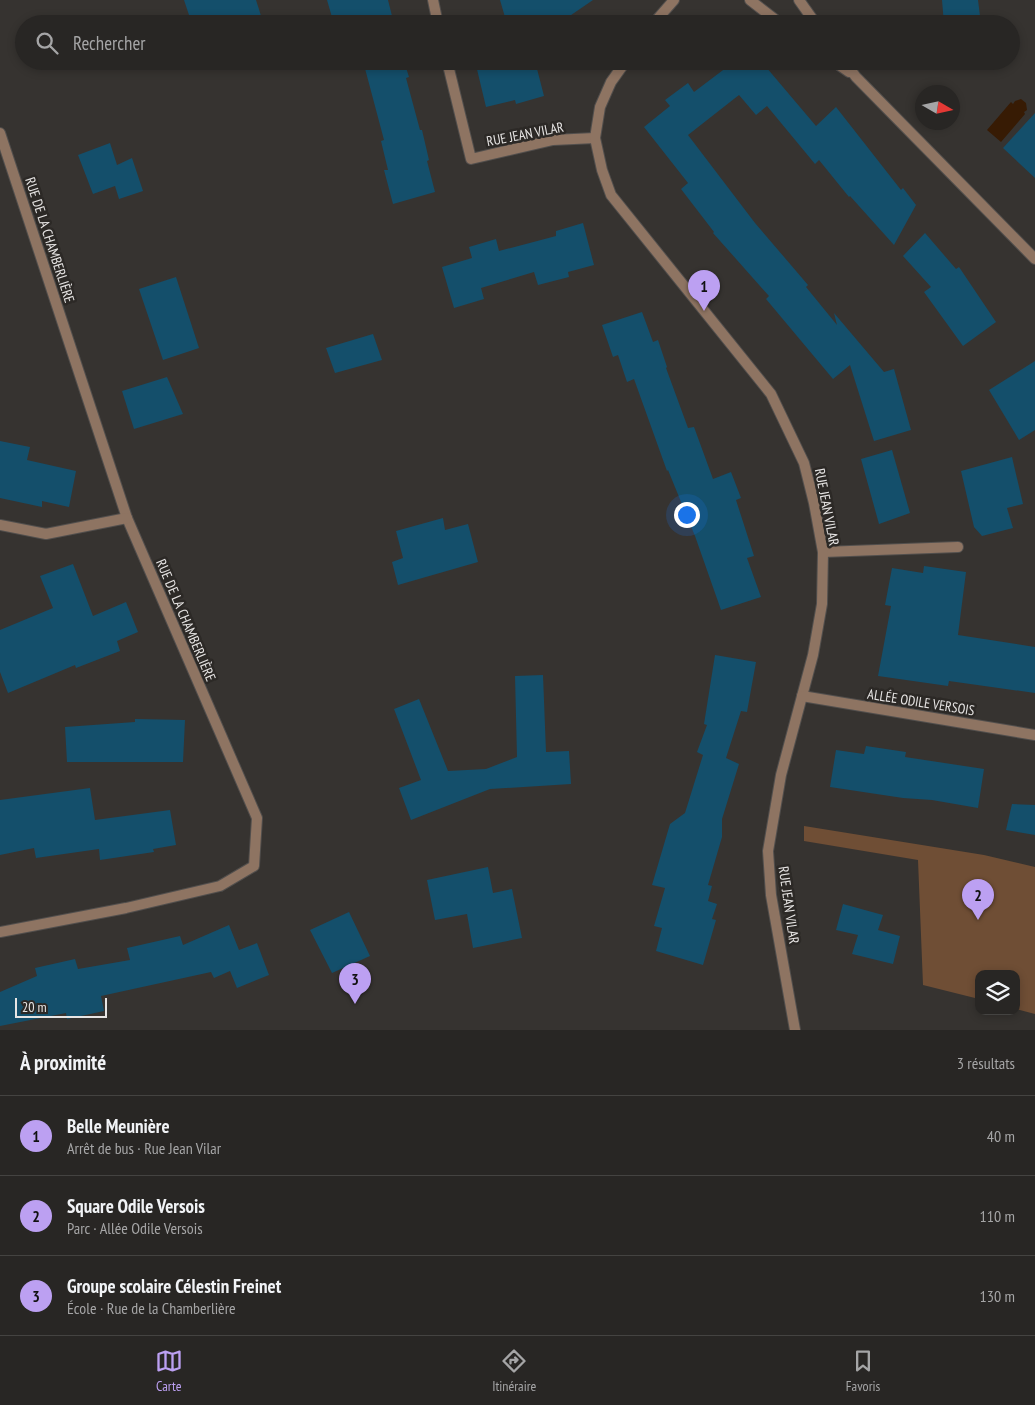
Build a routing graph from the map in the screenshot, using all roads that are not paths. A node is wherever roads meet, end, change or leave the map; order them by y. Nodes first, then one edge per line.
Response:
1 (432, 0) edge
2 (674, 0) edge
3 (750, 0) edge
4 (799, 0) edge
5 (436, 15) edge
6 (661, 15) edge
7 (769, 15) edge
8 (810, 15) edge
9 (449, 70) edge
10 (620, 70) edge
11 (846, 70) edge
12 (851, 70) edge
13 (856, 77) junction
14 (0, 134) edge
15 (595, 138) junction
16 (1035, 259) edge
17 (127, 518) junction
18 (0, 525) edge
19 (958, 546) dead end
20 (823, 552) junction
21 (802, 696) junction
22 (1035, 735) edge
23 (0, 932) edge
24 (795, 1030) edge

1 - 5 street
2 - 6 street
3 - 7 street
4 - 8 street
9 - 15 street, RUE JEAN VILAR
10 - 15 street, RUE JEAN VILAR
11 - 13 street
12 - 13 street
13 - 16 street
14 - 17 street, RUE DE LA CHAMBERLIÈRE
15 - 20 street, RUE JEAN VILAR
17 - 18 street
17 - 23 street, RUE DE LA CHAMBERLIÈRE
19 - 20 street
20 - 21 street, RUE JEAN VILAR
21 - 22 street, ALLÉE ODILE VERSOIS
21 - 24 street, RUE JEAN VILAR

